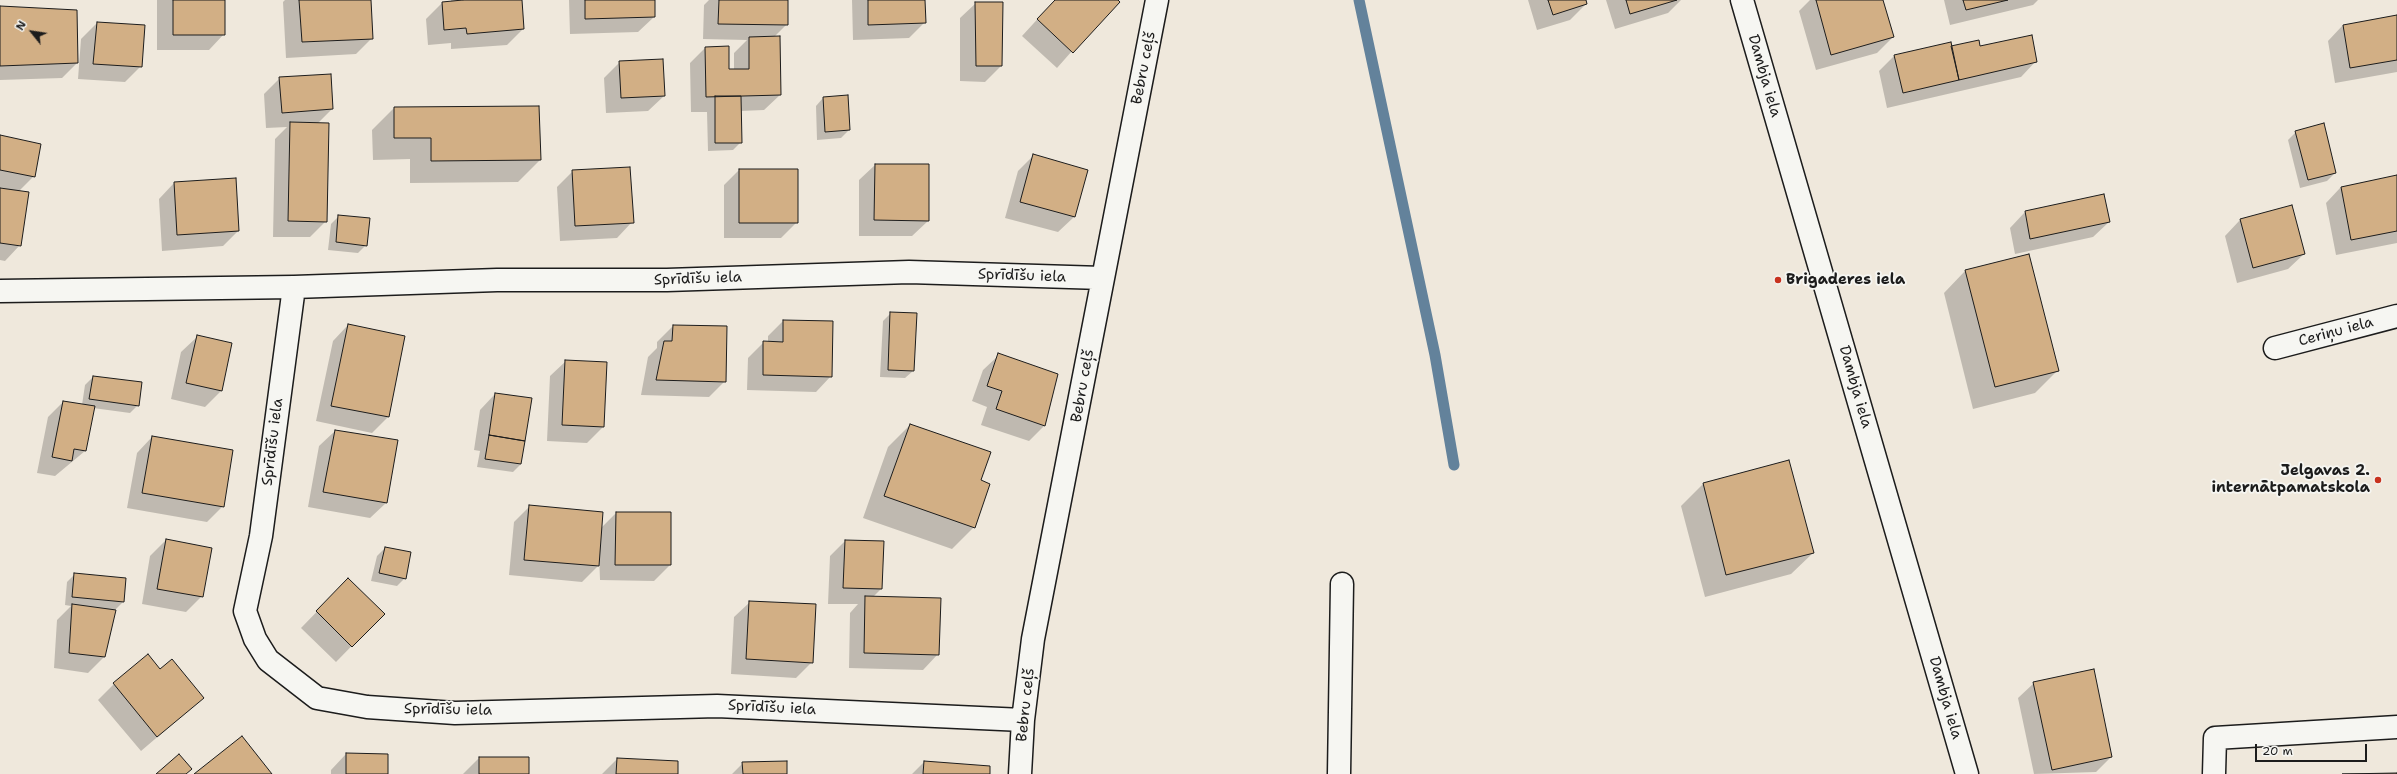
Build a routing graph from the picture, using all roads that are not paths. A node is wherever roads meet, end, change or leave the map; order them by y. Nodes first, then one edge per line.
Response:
1 (1157, 0) edge
2 (1742, 0) edge
3 (1102, 278) junction
4 (294, 287) junction
5 (0, 291) edge
6 (2397, 316) edge
7 (2275, 348) dead end
8 (1342, 584) dead end
9 (1023, 720) junction
10 (2397, 727) edge
11 (1020, 774) edge
12 (1339, 774) edge
13 (1967, 774) edge
14 (2214, 774) edge

1 - 3 street, Bebru ceļš
2 - 13 street, Dambja iela
3 - 4 street, Sprīdīšu iela
3 - 9 street, Bebru ceļš
4 - 5 street, Sprīdīšu iela
4 - 9 street, Sprīdīšu iela
6 - 7 street, Ceriņu iela
8 - 12 street
9 - 11 street, Bebru ceļš
10 - 14 street

